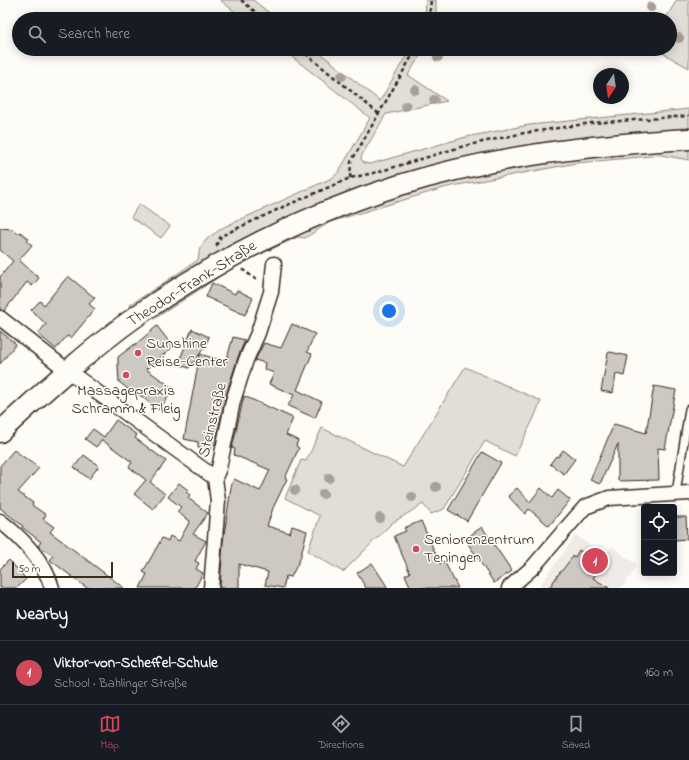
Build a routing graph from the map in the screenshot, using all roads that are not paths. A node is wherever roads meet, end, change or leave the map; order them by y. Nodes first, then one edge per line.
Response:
1 (689, 138) edge
2 (274, 264) dead end
3 (0, 318) edge
4 (68, 371) junction
5 (689, 409) edge
6 (0, 432) edge
7 (215, 478) junction
8 (682, 493) edge
9 (0, 521) edge
10 (52, 588) edge
11 (211, 588) edge
12 (509, 588) edge

1 - 4 main road, Theodor-Frank-Straße
2 - 7 street, Steinstraße
3 - 4 street
4 - 6 main road, Theodor-Frank-Straße
4 - 7 street
5 - 8 lane
7 - 11 street, Steinstraße
8 - 12 street
9 - 10 street

